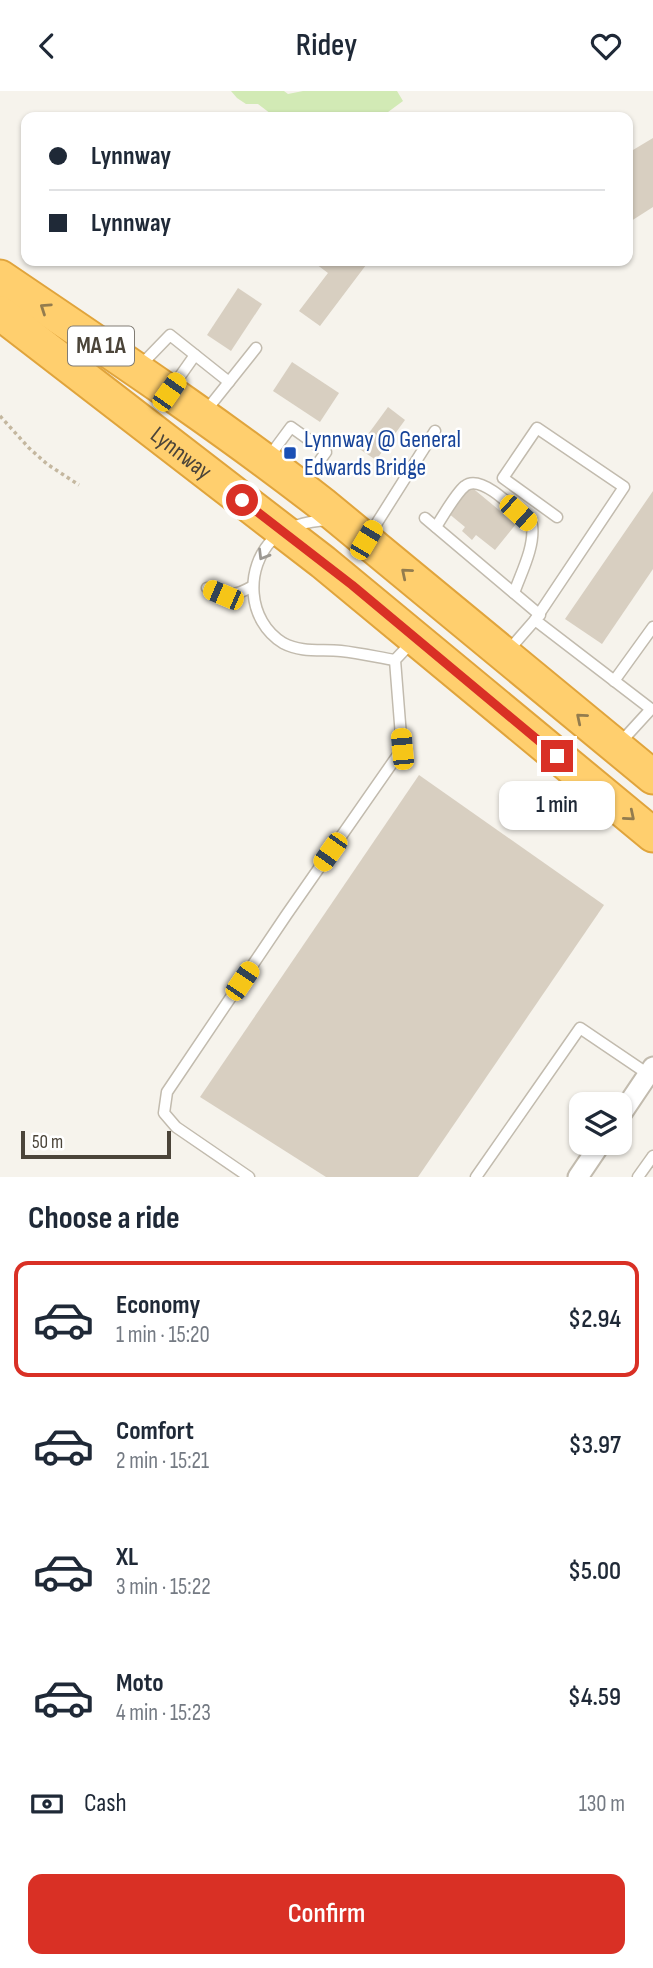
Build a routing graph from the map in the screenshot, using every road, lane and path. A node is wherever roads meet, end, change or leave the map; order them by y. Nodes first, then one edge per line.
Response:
1 (0, 277) edge
2 (0, 313) edge
3 (256, 348) dead end
4 (195, 355) junction
5 (136, 369) junction
6 (229, 382) junction
7 (169, 392) junction
8 (203, 415) junction
9 (0, 416) edge
10 (435, 431) dead end
11 (267, 461) junction
12 (79, 485) dead end
13 (300, 487) junction
14 (557, 517) dead end
15 (425, 518) dead end
16 (436, 527) junction
17 (355, 530) junction
18 (284, 532) junction
19 (253, 586) junction
20 (207, 588) dead end
21 (514, 593) junction
22 (538, 617) junction
23 (653, 627) edge
24 (405, 650) junction
25 (505, 655) junction
26 (614, 681) junction
27 (652, 708) edge
28 (616, 747) junction
29 (653, 776) edge
30 (653, 835) edge
31 (650, 1071) edge
32 (632, 1098) edge
33 (593, 1155) edge
34 (653, 1156) edge
35 (249, 1177) edge
36 (475, 1177) edge
37 (578, 1177) edge
38 (638, 1177) edge

5 -> 1 highway, Lynnway / MA 1A
2 - 18 highway, Lynnway / MA 1A
3 - 6 lane
4 - 5 lane
4 - 6 lane
4 - 7 lane
5 - 7 highway, Lynnway / MA 1A
6 - 8 lane
7 - 8 highway, Lynnway / MA 1A
8 - 11 highway, Lynnway / MA 1A
9 - 12 path
10 - 17 lane
11 - 13 highway, Lynnway / MA 1A
11 - 13 lane
13 - 17 highway, Lynnway / MA 1A
14 - 22 lane
15 - 16 lane
16 - 21 lane
16 - 21 lane
17 - 18 lane
25 -> 17 highway, Lynnway / MA 1A
18 -> 19 lane
18 - 24 highway, Lynnway / MA 1A
19 - 20 lane
19 - 24 lane
21 - 22 lane
22 - 25 lane
22 - 26 lane
23 - 26 lane
24 -> 30 highway, Lynnway / MA 1A
24 - 35 lane
28 -> 25 highway, Lynnway / MA 1A
26 - 27 lane
27 - 28 lane
28 - 29 highway, Lynnway / MA 1A
31 - 32 street
31 - 36 lane
33 - 37 street
34 - 38 lane

